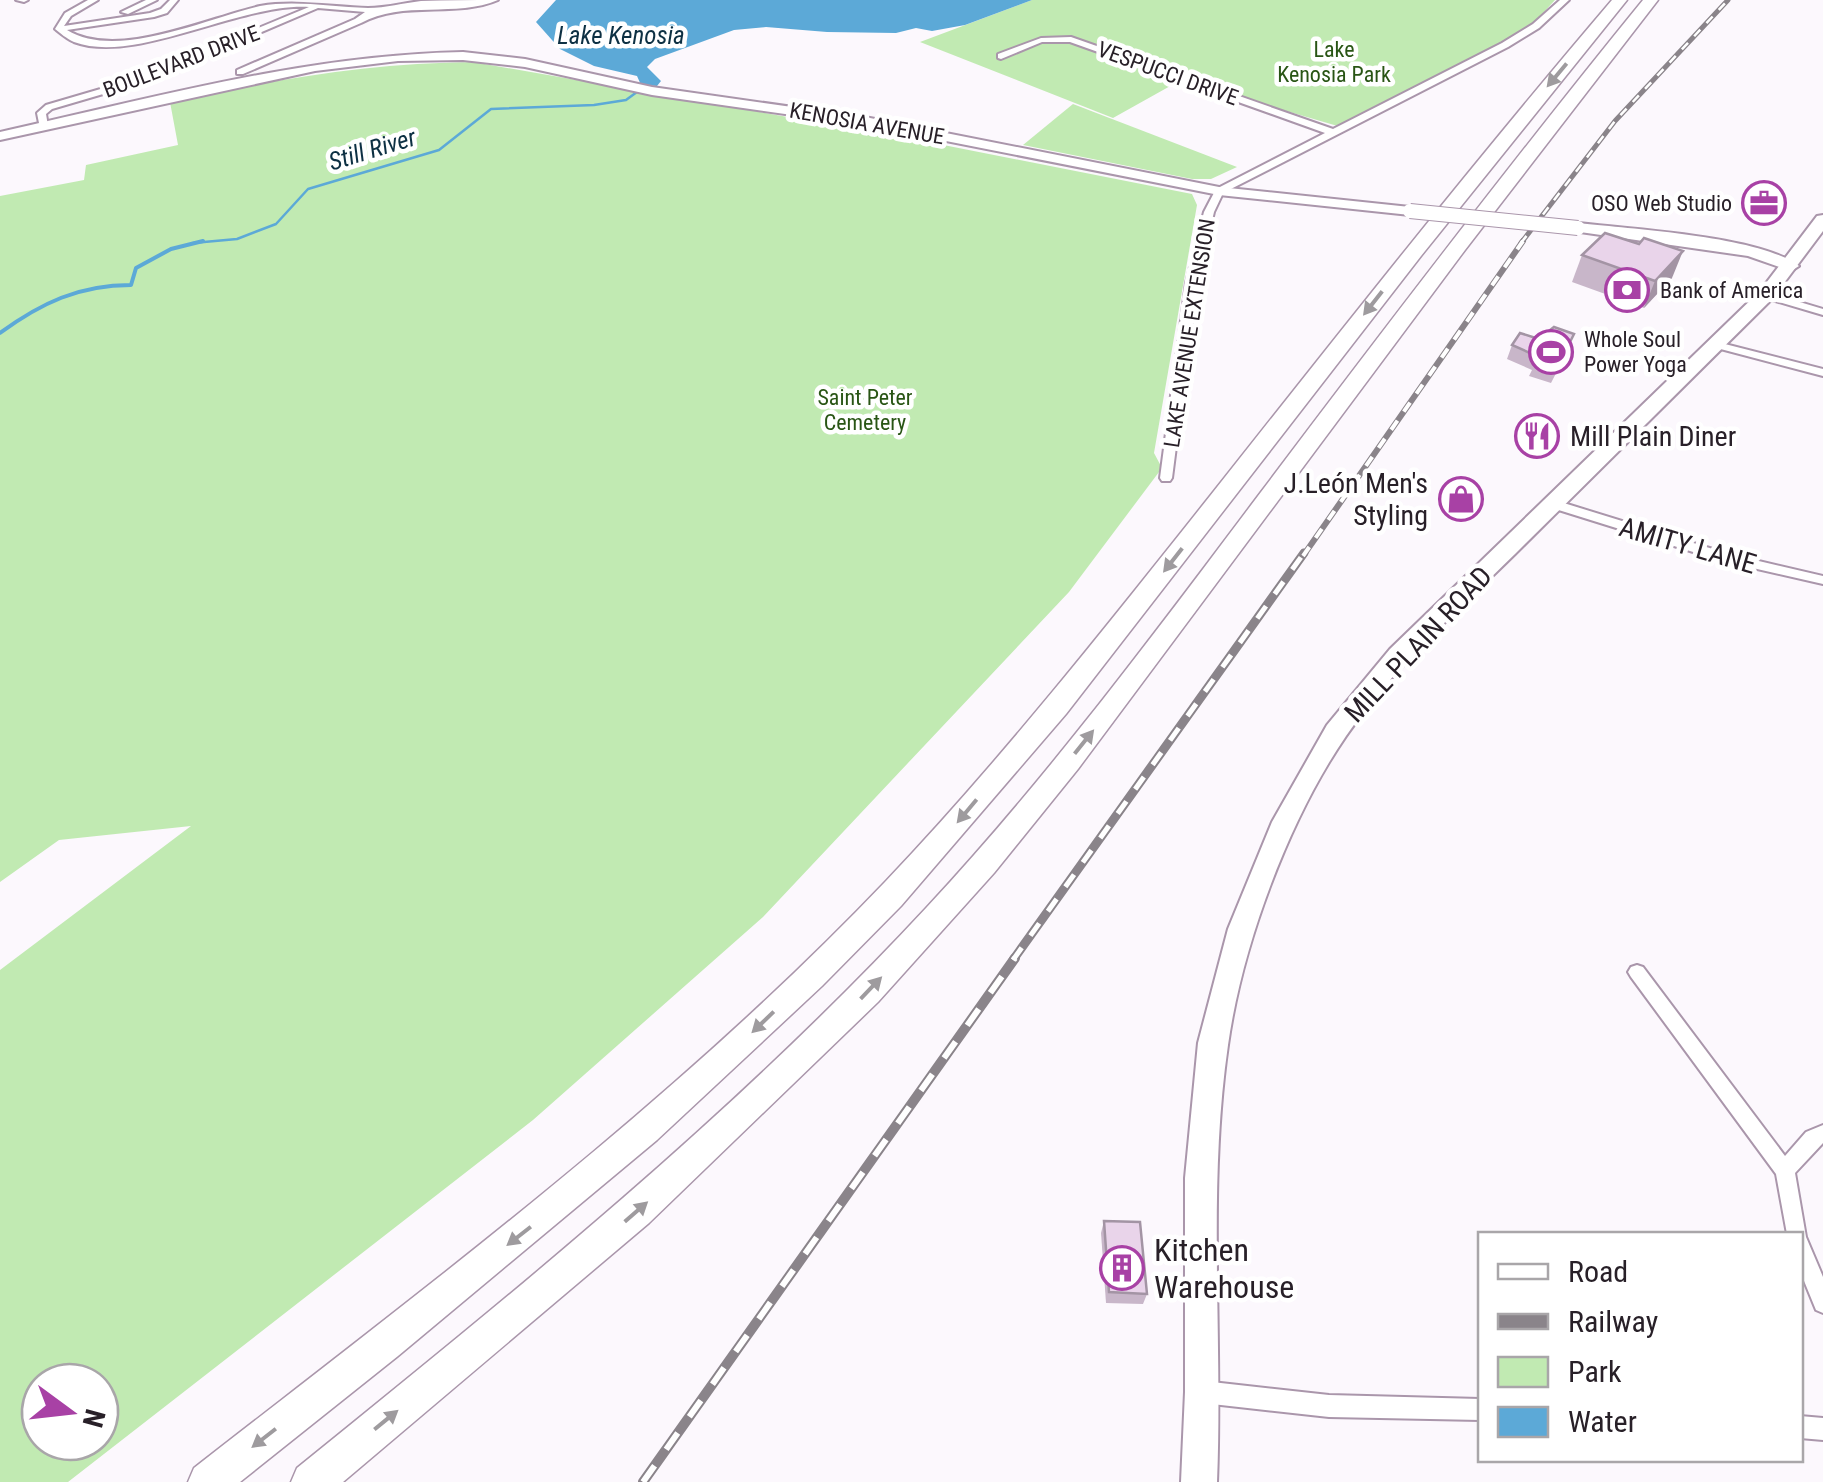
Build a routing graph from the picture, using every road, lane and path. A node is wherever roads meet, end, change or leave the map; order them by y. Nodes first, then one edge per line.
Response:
1 (94, 0) edge
2 (152, 0) edge
3 (174, 0) edge
4 (332, 0) edge
5 (494, 0) edge
6 (1565, 0) edge
7 (1620, 0) edge
8 (1652, 0) edge
9 (320, 5) junction
10 (373, 10) junction
11 (112, 18) junction
12 (59, 29) junction
13 (1001, 56) dead end
14 (240, 72) dead end
15 (43, 126) junction
16 (1334, 132) junction
17 (0, 136) edge
18 (1220, 190) junction
19 (1823, 220) edge
20 (1816, 240) edge
21 (1791, 266) junction
22 (1766, 296) junction
23 (1823, 312) edge
24 (1717, 345) junction
25 (1823, 373) edge
26 (1166, 478) dead end
27 (1554, 504) junction
28 (1823, 580) edge
29 (1637, 972) dead end
30 (1823, 1134) edge
31 (1785, 1171) junction
32 (1797, 1232) edge
33 (1803, 1252) edge
34 (1823, 1303) edge
35 (1203, 1392) junction
36 (1478, 1410) edge
37 (208, 1482) edge
38 (311, 1482) edge
39 (1199, 1482) edge

1 - 12 street
2 - 11 street
3 - 11 street
4 - 9 street, BOULEVARD DRIVE
5 - 10 street
6 - 16 street
7 -> 37 highway
38 -> 8 highway
9 - 10 street
9 - 12 street
9 - 15 street, BOULEVARD DRIVE
10 - 14 street
11 - 12 street
13 - 16 street, VESPUCCI DRIVE
15 - 17 street, KENOSIA AVENUE
15 - 18 street, KENOSIA AVENUE
16 - 18 street
18 - 21 street, KENOSIA AVENUE, bridge
18 - 26 street, LAKE AVENUE EXTENSION
19 - 20 main road, MILL PLAIN ROAD
20 - 21 main road, MILL PLAIN ROAD
21 - 22 main road, MILL PLAIN ROAD
22 - 23 street
22 - 24 main road, MILL PLAIN ROAD
24 - 25 street
24 - 27 main road, MILL PLAIN ROAD
27 - 28 street, AMITY LANE
27 - 35 main road, MILL PLAIN ROAD
29 - 31 street
30 - 31 street
31 - 32 street
33 - 34 street
35 - 36 street
35 - 39 main road

